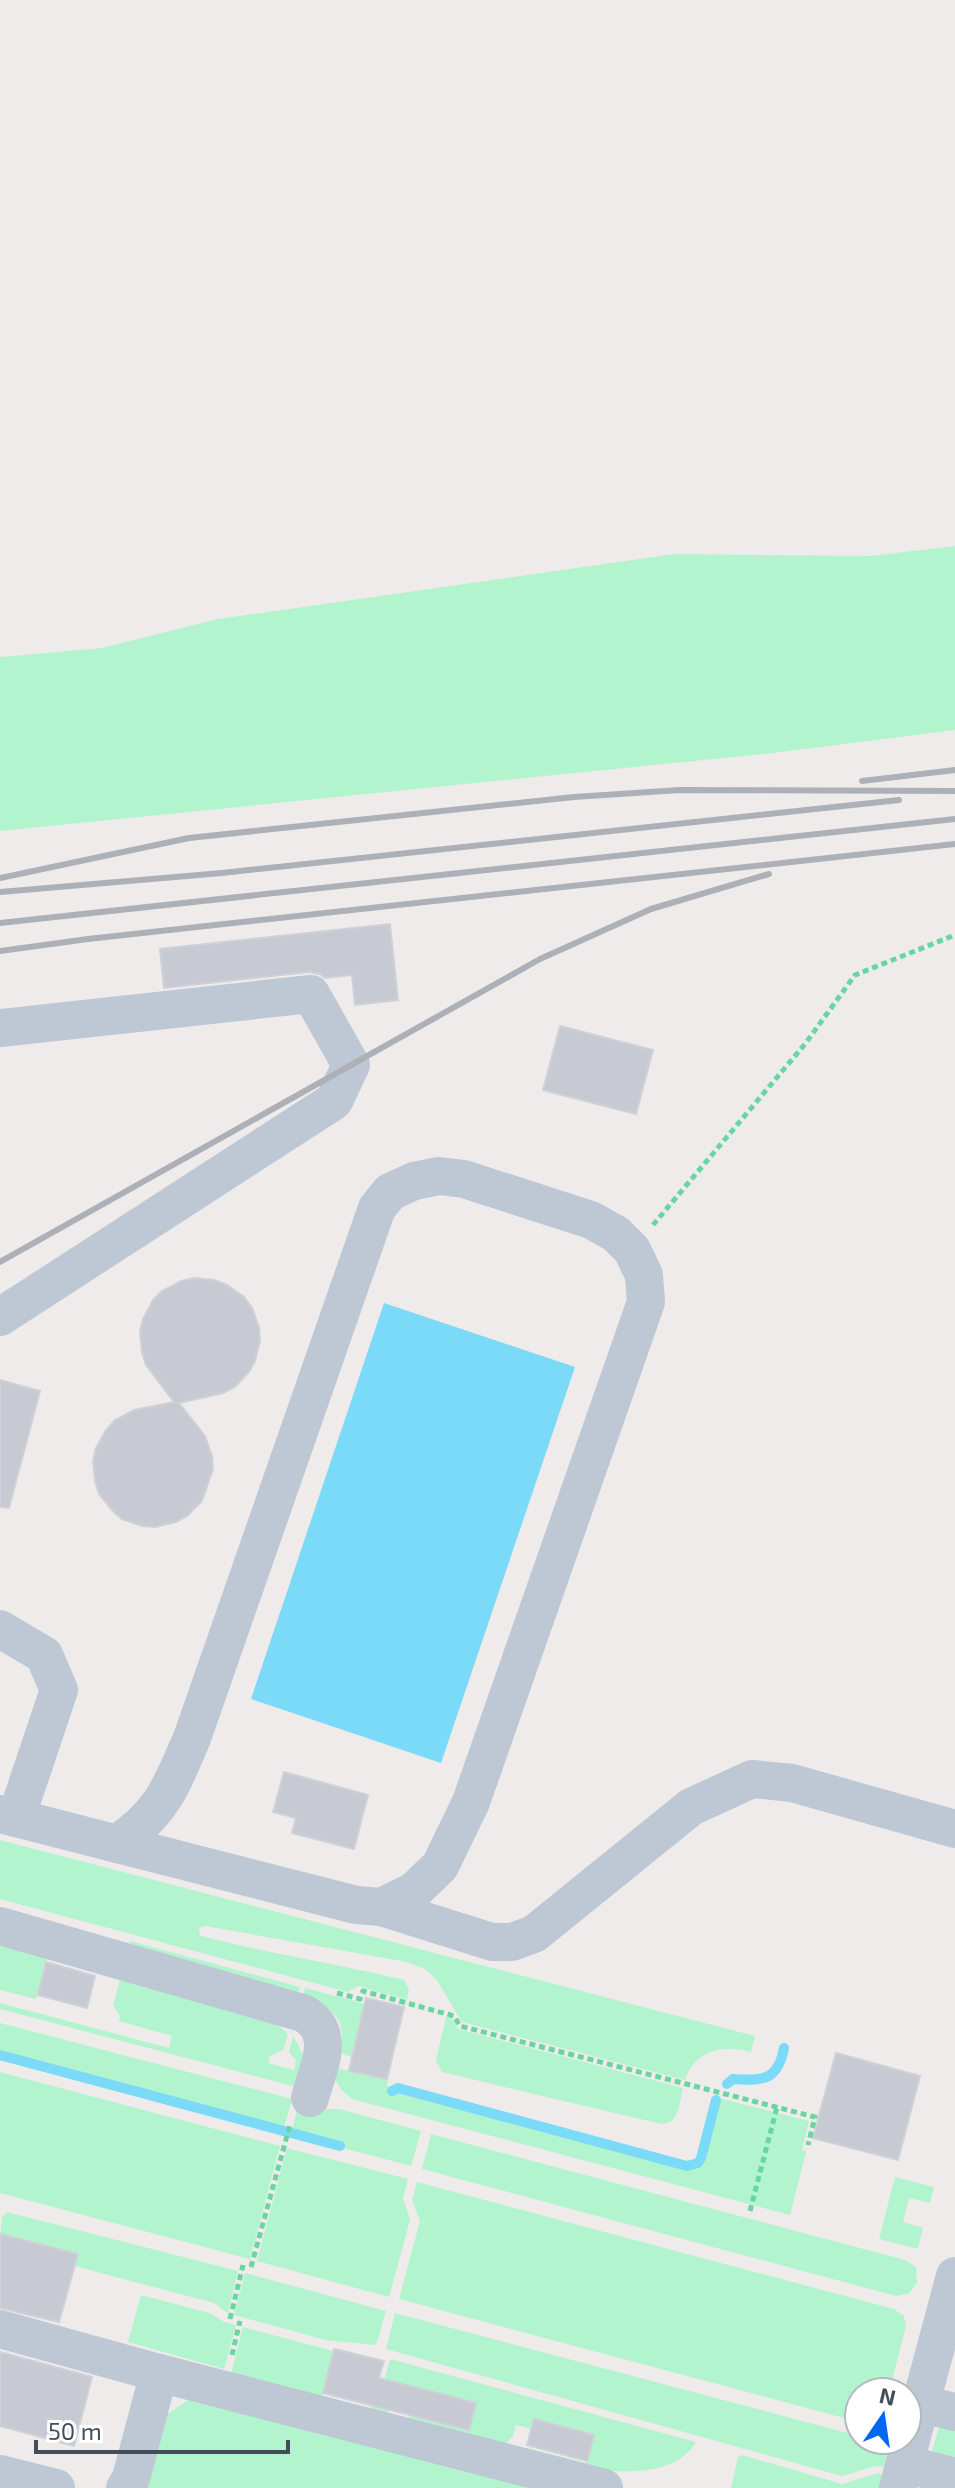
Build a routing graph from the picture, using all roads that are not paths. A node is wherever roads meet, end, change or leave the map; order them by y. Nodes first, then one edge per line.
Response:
1 (0, 1028) edge
2 (0, 1317) edge
3 (0, 1629) edge
4 (8, 1816) edge
5 (955, 1829) edge
6 (117, 1844) junction
7 (381, 1907) junction
8 (0, 1926) edge
9 (300, 2109) road end
10 (955, 2276) edge
11 (0, 2329) edge
12 (159, 2373) junction
13 (938, 2408) edge
14 (0, 2474) edge
15 (902, 2476) edge
16 (955, 2477) edge
17 (56, 2488) edge
18 (125, 2488) edge
19 (604, 2488) edge

1 - 2 lane
3 - 4 lane
4 - 6 lane
5 - 7 lane
6 - 7 lane
6 - 7 lane
8 - 9 lane
10 - 13 lane
11 - 12 lane
12 - 18 lane
12 - 19 lane
13 - 15 lane
14 - 17 lane
15 - 16 lane

